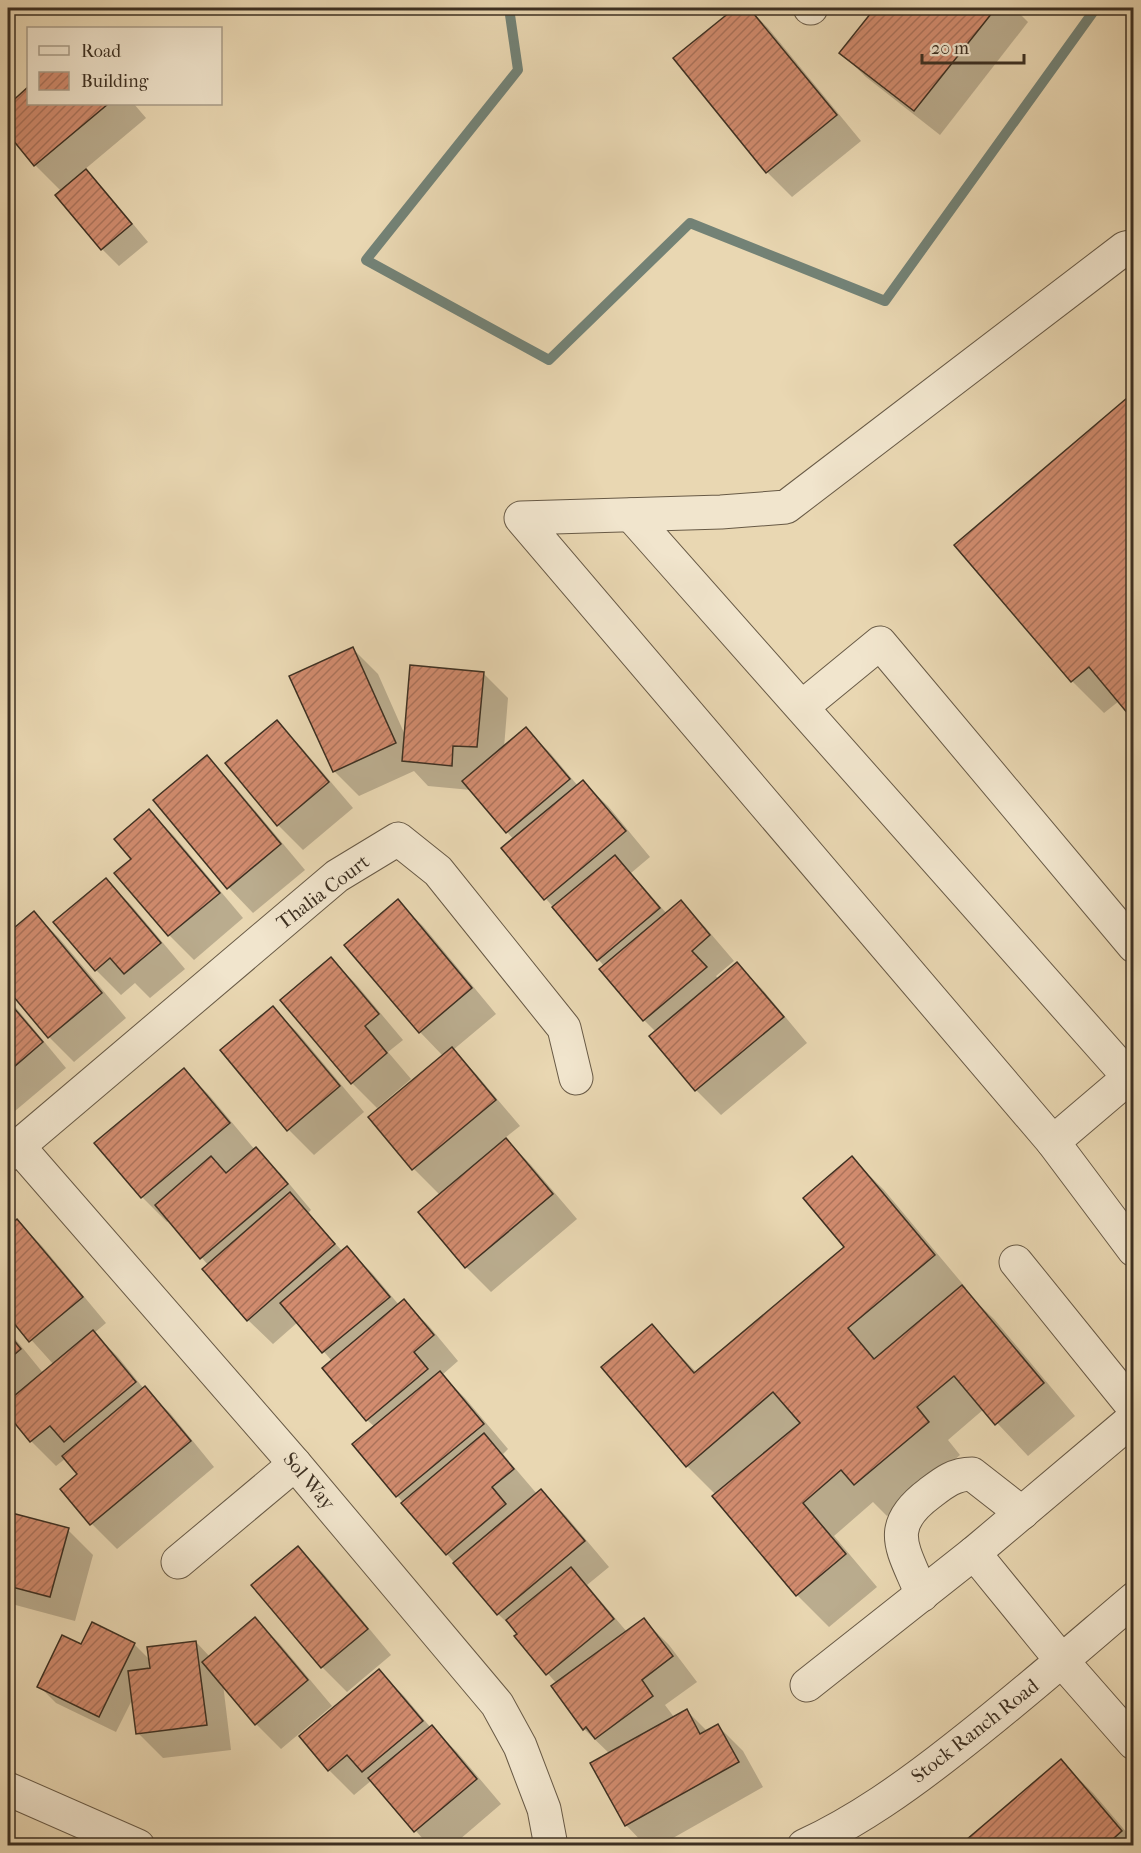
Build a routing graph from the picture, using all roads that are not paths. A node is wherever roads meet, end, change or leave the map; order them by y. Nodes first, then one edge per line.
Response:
1 (1134, 246) edge
2 (631, 515) junction
3 (802, 707) junction
4 (1134, 946) edge
5 (1131, 1075) edge
6 (576, 1078) dead end
7 (1053, 1142) junction
8 (13, 1150) edge
9 (1134, 1250) edge
10 (1016, 1262) dead end
11 (1134, 1408) edge
12 (1134, 1418) edge
13 (296, 1464) junction
14 (1022, 1513) junction
15 (974, 1554) junction
16 (178, 1562) dead end
17 (922, 1595) junction
18 (1134, 1599) edge
19 (1062, 1661) junction
20 (807, 1685) dead end
21 (1130, 1731) edge
22 (8, 1789) edge
23 (138, 1845) edge
24 (551, 1845) edge
25 (804, 1845) edge

1 - 2 street
2 - 3 street
2 - 7 street
3 - 4 street
3 - 5 street
5 - 7 street
6 - 8 street, Thalia Court
7 - 9 street
8 - 13 street, Sol Way
10 - 11 street
12 - 14 street
13 - 16 street
13 - 24 street, Sol Way
14 - 15 street
14 - 17 street
15 - 17 street
15 - 19 street
17 - 20 street
18 - 19 street, Stock Ranch Road
19 - 21 street
19 - 25 street, Stock Ranch Road
22 - 23 street

